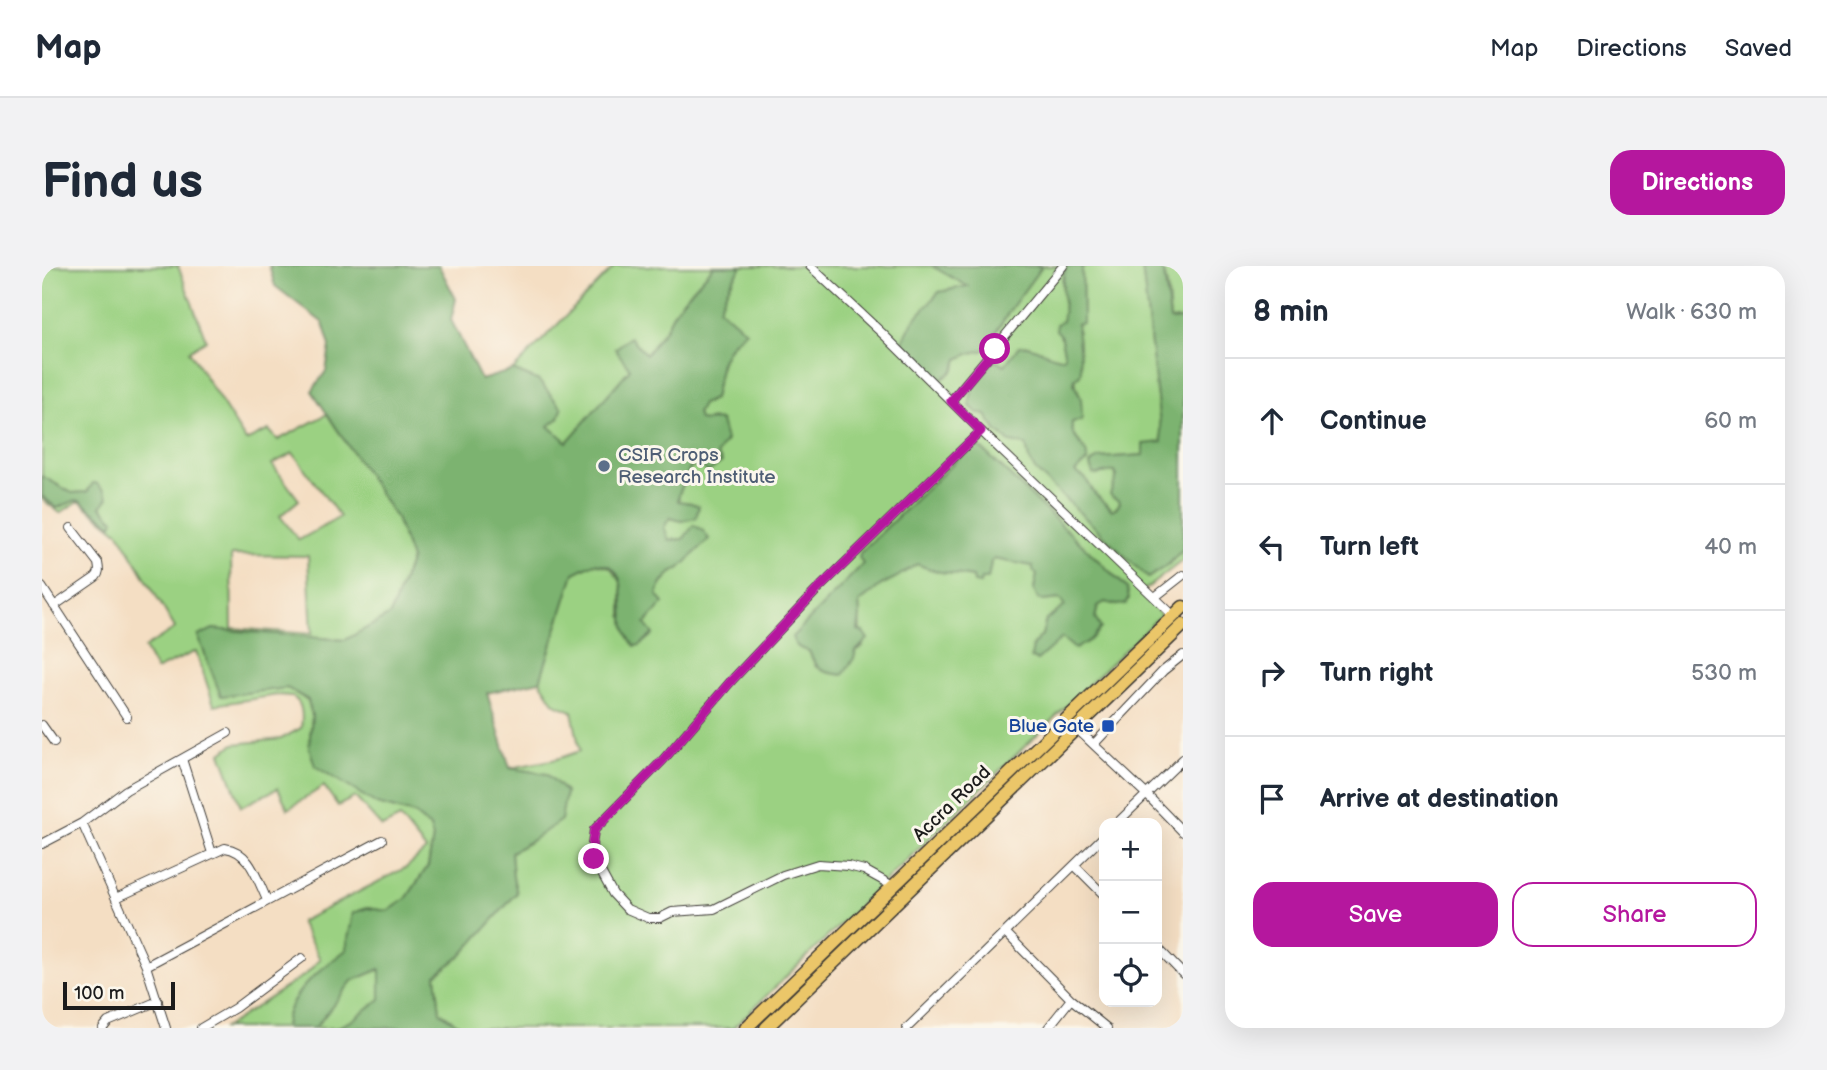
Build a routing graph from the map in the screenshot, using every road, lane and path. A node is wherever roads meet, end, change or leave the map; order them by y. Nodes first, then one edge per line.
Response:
1 (810, 266) edge
2 (1063, 266) edge
3 (951, 401) junction
4 (981, 431) junction
5 (71, 528) dead end
6 (1183, 575) edge
7 (42, 587) edge
8 (1155, 597) junction
9 (54, 606) junction
10 (1180, 616) edge
11 (1183, 654) edge
12 (127, 717) dead end
13 (42, 725) edge
14 (1076, 728) junction
15 (228, 733) dead end
16 (54, 742) dead end
17 (1094, 744) junction
18 (1183, 759) edge
19 (182, 760) junction
20 (1146, 794) junction
21 (1122, 818) edge
22 (82, 823) junction
23 (1183, 832) edge
24 (382, 840) dead end
25 (1099, 841) edge
26 (42, 844) edge
27 (212, 853) junction
28 (1075, 866) junction
29 (893, 886) junction
30 (1099, 890) edge
31 (116, 898) junction
32 (267, 900) junction
33 (1006, 933) junction
34 (1162, 952) edge
35 (302, 958) dead end
36 (146, 965) junction
37 (1183, 974) edge
38 (1071, 999) junction
39 (158, 1000) junction
40 (103, 1028) edge
41 (166, 1028) edge
42 (201, 1028) edge
43 (746, 1028) edge
44 (766, 1028) edge
45 (907, 1028) edge
46 (1048, 1028) edge
47 (1107, 1028) edge

1 - 3 street
2 - 3 street
3 - 4 street
4 - 8 street
4 - 29 street
5 - 9 street
6 - 8 street
7 - 9 street
8 - 10 street
9 - 12 street
10 - 14 highway, Accra Road
10 - 29 highway, Accra Road
11 - 17 street
13 - 16 street
14 - 17 street
14 - 44 highway, Accra Road
15 - 19 street
17 - 20 street
18 - 20 street
19 - 22 street
19 - 27 street
20 - 21 street
20 - 23 street
22 - 26 street
22 - 31 street
24 - 32 street
25 - 28 street
27 - 31 street
27 - 32 street
28 - 30 street
28 - 33 street
29 - 43 highway, Accra Road
31 - 36 street
32 - 36 street
33 - 38 street
33 - 45 street
34 - 37 street
35 - 42 street
36 - 39 street
38 - 46 street
38 - 47 street
39 - 40 street
39 - 41 street

